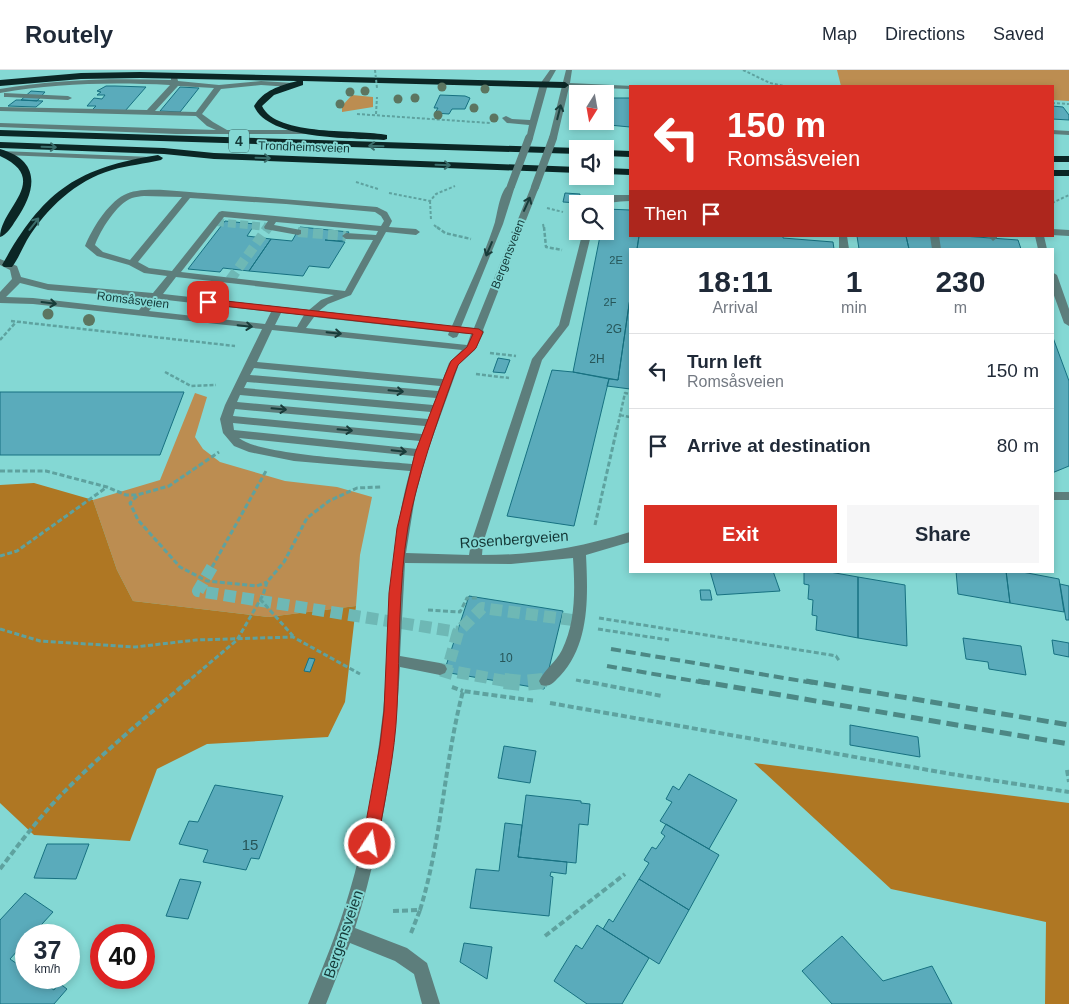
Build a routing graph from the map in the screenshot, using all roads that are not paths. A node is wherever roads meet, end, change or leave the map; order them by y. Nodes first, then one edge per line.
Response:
1 (553, 70) edge
2 (569, 70) edge
3 (241, 77) junction
4 (173, 80) junction
5 (326, 80) junction
6 (84, 82) junction
7 (0, 83) edge
8 (202, 84) junction
9 (544, 84) junction
10 (291, 85) junction
11 (565, 85) junction
12 (629, 87) edge
13 (219, 88) junction
14 (0, 93) edge
15 (68, 98) junction
16 (0, 102) edge
17 (62, 104) junction
18 (0, 109) edge
19 (55, 111) junction
20 (148, 114) junction
21 (198, 114) junction
22 (506, 118) dead end
23 (534, 123) junction
24 (0, 125) edge
25 (0, 132) edge
26 (228, 132) junction
27 (311, 132) junction
28 (1054, 132) edge
29 (1069, 133) edge
30 (477, 147) junction
31 (1, 150) edge
32 (569, 152) edge
33 (614, 153) edge
34 (629, 154) edge
35 (214, 156) junction
36 (152, 159) junction
37 (1054, 159) edge
38 (1069, 159) edge
39 (569, 170) edge
40 (614, 171) edge
41 (629, 172) edge
42 (1069, 172) edge
43 (1054, 173) edge
44 (188, 195) junction
45 (614, 198) edge
46 (629, 198) edge
47 (274, 219) junction
48 (383, 229) junction
49 (298, 232) tunnel mouth
50 (416, 232) dead end
51 (1054, 232) edge
52 (1069, 233) edge
53 (0, 234) edge
54 (346, 236) tunnel mouth
55 (378, 238) junction
56 (585, 240) edge
57 (132, 263) junction
58 (4, 264) edge
59 (174, 274) junction
60 (17, 278) junction
61 (1054, 281) edge
62 (348, 293) junction
63 (156, 296) junction
64 (0, 299) edge
65 (277, 310) junction
66 (142, 314) junction
67 (309, 314) junction
68 (1069, 323) edge
69 (268, 328) junction
70 (455, 329) junction
71 (300, 330) junction
72 (479, 332) junction
73 (448, 346) junction
74 (471, 348) junction
75 (249, 364) junction
76 (454, 364) junction
77 (243, 378) junction
78 (447, 383) junction
79 (237, 391) junction
80 (442, 395) junction
81 (230, 405) junction
82 (437, 409) junction
83 (226, 419) junction
84 (431, 424) junction
85 (426, 438) junction
86 (418, 460) junction
87 (1054, 496) edge
88 (1069, 496) edge
89 (629, 537) edge
90 (579, 551) junction
91 (399, 558) junction
92 (475, 559) junction
93 (393, 660) junction
94 (440, 669) tunnel mouth
95 (546, 681) tunnel mouth
96 (346, 933) junction
97 (317, 1004) edge
98 (431, 1004) edge

1 - 9 street, Bergensveien
2 - 11 street, Bergensveien
3 - 4 highway
3 - 5 highway
3 - 8 street
4 - 6 street
4 - 7 highway
4 - 8 street
4 - 20 street
5 - 9 highway
5 - 10 highway
6 - 14 street
6 - 15 street
8 - 13 street
9 - 11 highway
9 - 23 street, Bergensveien
10 - 13 street
10 - 27 highway
11 - 12 street
72 -> 11 street, Bergensveien, bridge
13 - 21 street
14 - 15 street
15 - 17 street
16 - 17 street
17 - 19 street
18 - 19 street
19 - 20 street
20 - 21 street
21 - 26 street
22 - 23 street
23 -> 70 street, Bergensveien, bridge
24 - 26 street
30 -> 25 highway, Trondheimsveien / 4
26 - 27 street
27 - 30 highway
28 - 29 street
30 - 32 highway, Trondheimsveien / 4
31 -> 35 highway, Trondheimsveien / 4
31 - 36 street
31 - 53 highway
33 - 34 highway
35 - 36 highway
35 -> 39 highway, Trondheimsveien / 4
58 -> 36 highway
37 - 38 highway
40 - 41 highway
42 - 43 highway
44 - 48 street
44 - 57 street
44 - 57 street
45 - 46 street
47 - 48 street
47 - 49 street
47 - 59 street
48 - 50 street
48 - 55 street
51 - 52 street
54 - 55 street
55 - 62 street
56 - 92 street
57 - 59 street
58 - 60 street
59 - 62 street
59 - 63 street
60 - 63 street, Romsåsveien
60 - 64 street
61 - 68 street
62 - 67 street
63 - 65 street, Romsåsveien
63 - 66 street
64 -> 66 street, Romsåsveien
65 - 67 street, Romsåsveien
65 - 69 street
66 -> 69 street, Romsåsveien
67 - 70 street, Romsåsveien
67 - 71 street
69 - 71 street, Romsåsveien
69 - 75 street
70 - 72 street, Romsåsveien
70 - 73 street, Bergensveien
71 -> 73 street, Romsåsveien
72 - 74 street, Bergensveien
73 - 74 street, Romsåsveien
73 - 76 street
74 - 76 street, Bergensveien
75 - 77 street
75 - 78 street
76 - 78 street, Bergensveien
77 - 79 street
77 -> 80 street
78 - 80 street, Bergensveien
79 - 81 street
79 - 82 street
80 - 82 street, Bergensveien
81 - 83 street
81 -> 84 street
82 - 84 street, Bergensveien
83 -> 85 street
83 -> 86 street
84 - 85 street, Bergensveien
85 - 86 street, Bergensveien
86 - 91 street, Bergensveien
87 - 88 street
89 - 90 street, Rosenbergveien
90 - 92 street, Rosenbergveien
90 - 95 street
91 - 92 street, Rosenbergveien
91 - 93 street, Bergensveien
93 - 94 street
93 - 96 street, Bergensveien
96 - 97 street, Bergensveien
96 - 98 street

